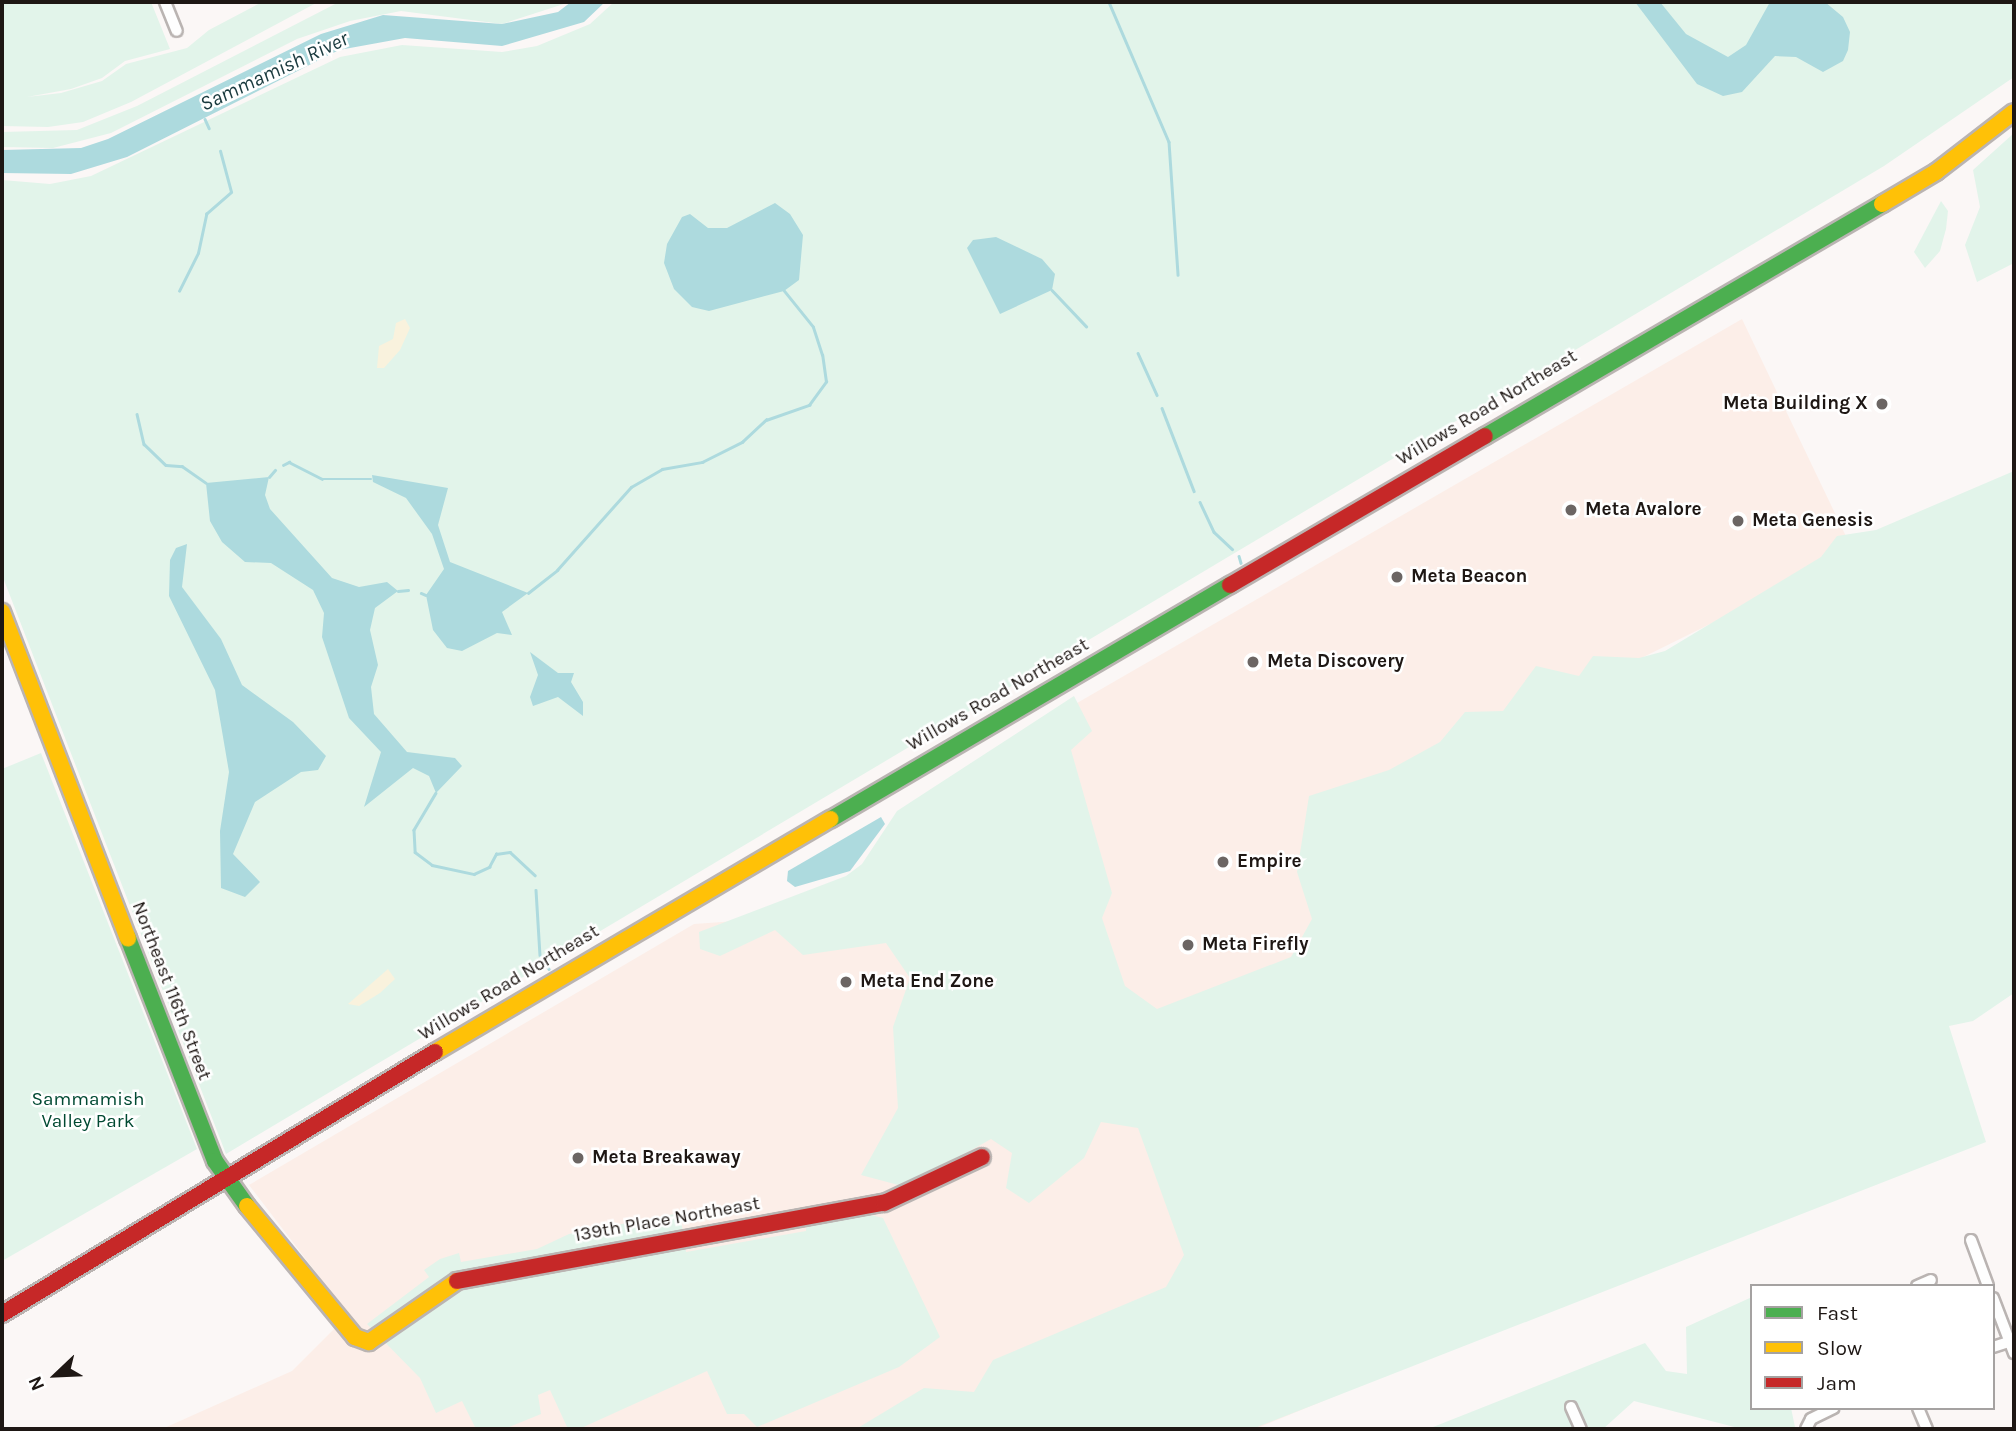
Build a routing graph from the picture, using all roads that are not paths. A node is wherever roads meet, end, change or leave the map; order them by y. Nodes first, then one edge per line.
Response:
1 (164, 2) edge
2 (177, 30) dead end
3 (2014, 112) edge
4 (2, 612) edge
5 (982, 1157) dead end
6 (224, 1177) junction
7 (1970, 1240) dead end
8 (1931, 1280) dead end
9 (1922, 1284) edge
10 (1987, 1284) edge
11 (1995, 1303) edge
12 (2, 1314) edge
13 (2012, 1341) edge
14 (369, 1342) joint
15 (1995, 1346) edge
16 (2014, 1353) edge
17 (1571, 1407) dead end
18 (1831, 1410) edge
19 (1919, 1410) edge
20 (1806, 1427) edge
21 (1581, 1429) edge
22 (1927, 1429) edge

1 - 2 street
3 - 6 main road, Willows Road Northeast
4 - 6 main road, Northeast 116th Street
5 - 14 main road, 139th Place Northeast
6 - 12 main road, Willows Road Northeast
6 - 14 main road, Northeast 116th Street
7 - 10 street
8 - 9 street
11 - 13 street
13 - 15 street
13 - 16 street
17 - 21 street
18 - 20 street
19 - 22 street

